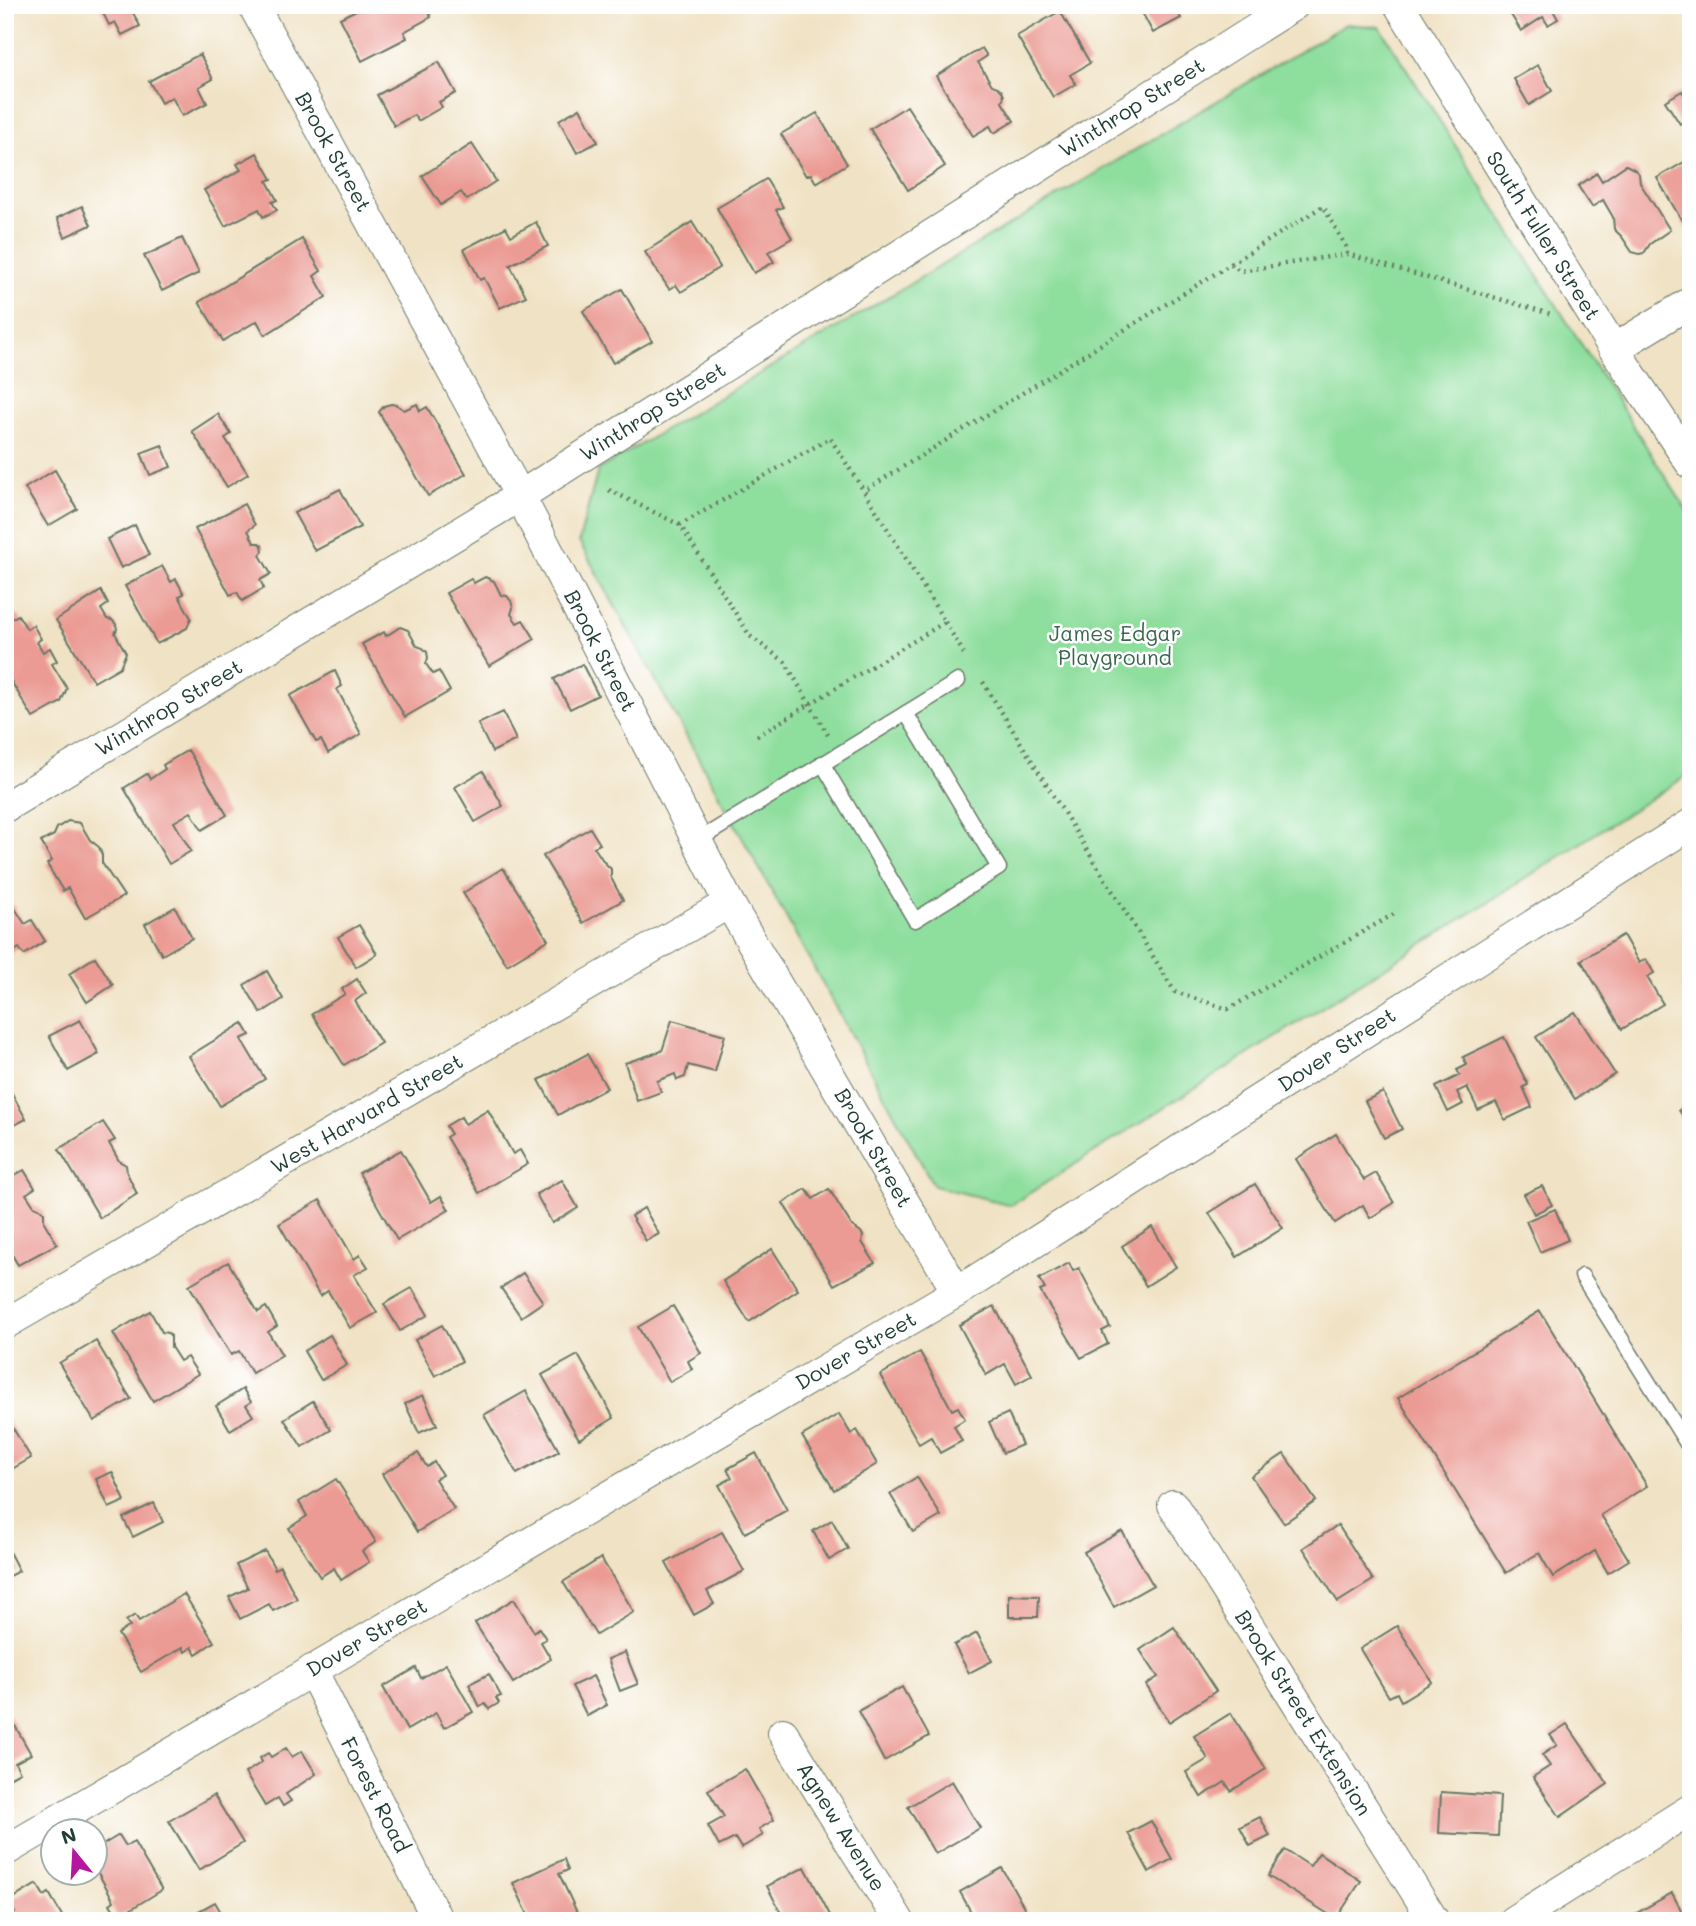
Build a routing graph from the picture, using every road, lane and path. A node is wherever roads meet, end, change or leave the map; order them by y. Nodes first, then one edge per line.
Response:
1 (253, 5) edge
2 (1294, 5) edge
3 (1399, 5) edge
4 (1347, 254) junction
5 (1231, 264) junction
6 (1691, 302) edge
7 (1555, 315) dead end
8 (1614, 349) junction
9 (1691, 464) edge
10 (609, 490) dead end
11 (864, 491) junction
12 (520, 496) junction
13 (680, 525) junction
14 (945, 622) junction
15 (969, 661) dead end
16 (958, 681) dead end
17 (982, 681) dead end
18 (810, 704) junction
19 (906, 713) junction
20 (757, 736) dead end
21 (829, 737) dead end
22 (822, 763) junction
23 (6, 805) edge
24 (1691, 824) edge
25 (697, 841) junction
26 (729, 904) junction
27 (1394, 914) dead end
28 (1582, 1276) dead end
29 (957, 1292) junction
30 (5, 1324) edge
31 (1691, 1450) edge
32 (1173, 1505) dead end
33 (312, 1670) junction
34 (783, 1732) dead end
35 (1691, 1809) edge
36 (5, 1851) edge
37 (438, 1921) edge
38 (899, 1921) edge
39 (1434, 1921) edge
40 (1513, 1921) edge

1 - 12 street, Brook Street
2 - 12 street, Winthrop Street
3 - 8 street, South Fuller Street
4 - 5 path
4 - 5 path
4 - 7 path
5 - 11 path
6 - 8 street
8 - 9 street, South Fuller Street
10 - 13 path
11 - 13 path
11 - 14 path
12 - 23 street, Winthrop Street
12 - 25 street, Brook Street
13 - 18 path
14 - 15 path
14 - 18 path
16 - 19 lane
17 - 27 path
18 - 20 path
18 - 21 path
19 - 22 lane
19 - 22 lane
22 - 25 lane
24 - 29 street, Dover Street
25 - 26 street, Brook Street
26 - 29 street, Brook Street
26 - 30 street, West Harvard Street
28 - 31 lane
29 - 33 street, Dover Street
32 - 39 street, Brook Street Extension
33 - 36 street, Dover Street
33 - 37 street, Forest Road
34 - 38 street, Agnew Avenue
35 - 40 street

